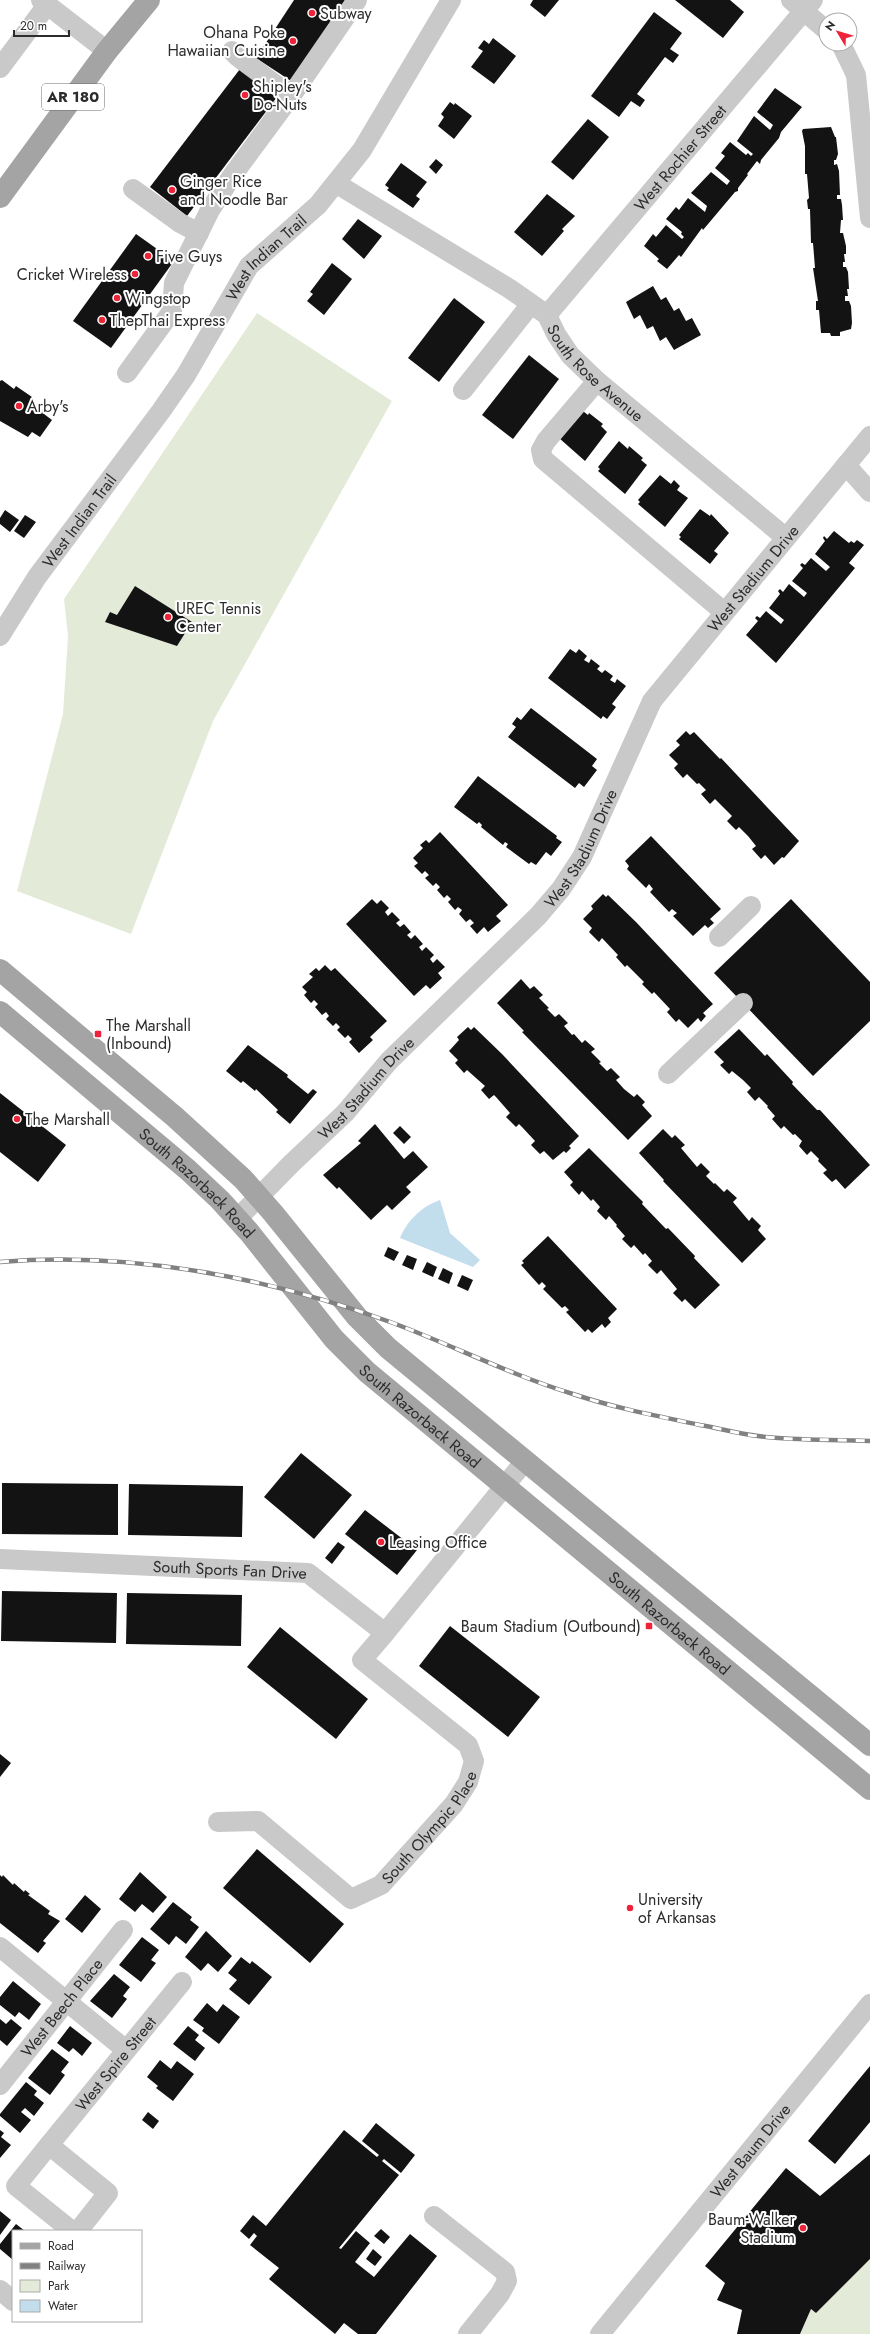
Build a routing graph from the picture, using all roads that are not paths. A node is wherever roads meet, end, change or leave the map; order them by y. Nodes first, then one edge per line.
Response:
1 (149, 0) edge
2 (357, 0) edge
3 (451, 0) edge
4 (44, 2) edge
5 (803, 4) edge
6 (818, 21) edge
7 (107, 51) junction
8 (232, 51) dead end
9 (845, 52) edge
10 (0, 68) edge
11 (291, 96) junction
12 (865, 116) edge
13 (337, 184) junction
14 (133, 189) dead end
15 (0, 197) edge
16 (870, 218) edge
17 (199, 233) junction
18 (531, 304) junction
19 (547, 315) junction
20 (127, 373) dead end
21 (597, 381) junction
22 (463, 390) dead end
23 (870, 436) edge
24 (846, 465) junction
25 (870, 492) edge
26 (785, 537) junction
27 (724, 612) junction
28 (0, 636) edge
29 (751, 906) dead end
30 (719, 937) dead end
31 (0, 970) edge
32 (743, 1003) dead end
33 (0, 1012) edge
34 (668, 1074) dead end
35 (259, 1197) junction
36 (237, 1219) junction
37 (525, 1461) junction
38 (504, 1487) junction
39 (0, 1558) edge
40 (385, 1633) junction
41 (870, 1745) edge
42 (870, 1788) edge
43 (218, 1822) dead end
44 (123, 1930) dead end
45 (0, 1947) edge
46 (182, 1982) dead end
47 (67, 2001) junction
48 (870, 2004) edge
49 (126, 2050) junction
50 (0, 2084) edge
51 (49, 2145) junction
52 (434, 2216) dead end
53 (71, 2230) edge
54 (79, 2230) edge
55 (0, 2290) edge
56 (12, 2300) edge
57 (468, 2334) edge
58 (600, 2334) edge

1 - 7 main road, AR 180
2 - 11 street
3 - 13 street, West Indian Trail
4 - 7 street
4 - 10 street
5 - 6 street
5 - 19 street, West Rochier Street
7 - 15 main road, AR 180
8 - 11 street
9 - 12 street
11 - 17 street
12 - 16 street
13 - 18 street, South Rose Avenue
13 - 28 street, West Indian Trail
14 - 17 street
17 - 20 street
18 - 19 street, South Rose Avenue
18 - 22 street
19 - 21 street, South Rose Avenue
21 - 26 street, South Rose Avenue
21 - 27 street
23 - 24 street, West Stadium Drive
24 - 25 street
24 - 26 street, West Stadium Drive
26 - 27 street, West Stadium Drive
27 - 35 street, West Stadium Drive
29 - 30 street
31 - 35 main road, South Razorback Road
32 - 34 street
33 - 36 main road, South Razorback Road
35 - 36 street, West Stadium Drive
35 - 37 main road, South Razorback Road
36 - 38 main road, South Razorback Road
37 - 38 street
37 - 41 main road, South Razorback Road
38 - 40 street
38 - 42 main road, South Razorback Road
39 - 40 street, South Sports Fan Drive
40 - 43 street, South Olympic Place
44 - 47 street, West Beech Place
45 - 47 street
46 - 49 street, West Spire Street
47 - 49 street
47 - 50 street, West Beech Place
48 - 58 street, West Baum Drive
49 - 51 street, West Spire Street
51 - 53 street, West Spire Street
51 - 54 street
52 - 57 street
55 - 56 street

